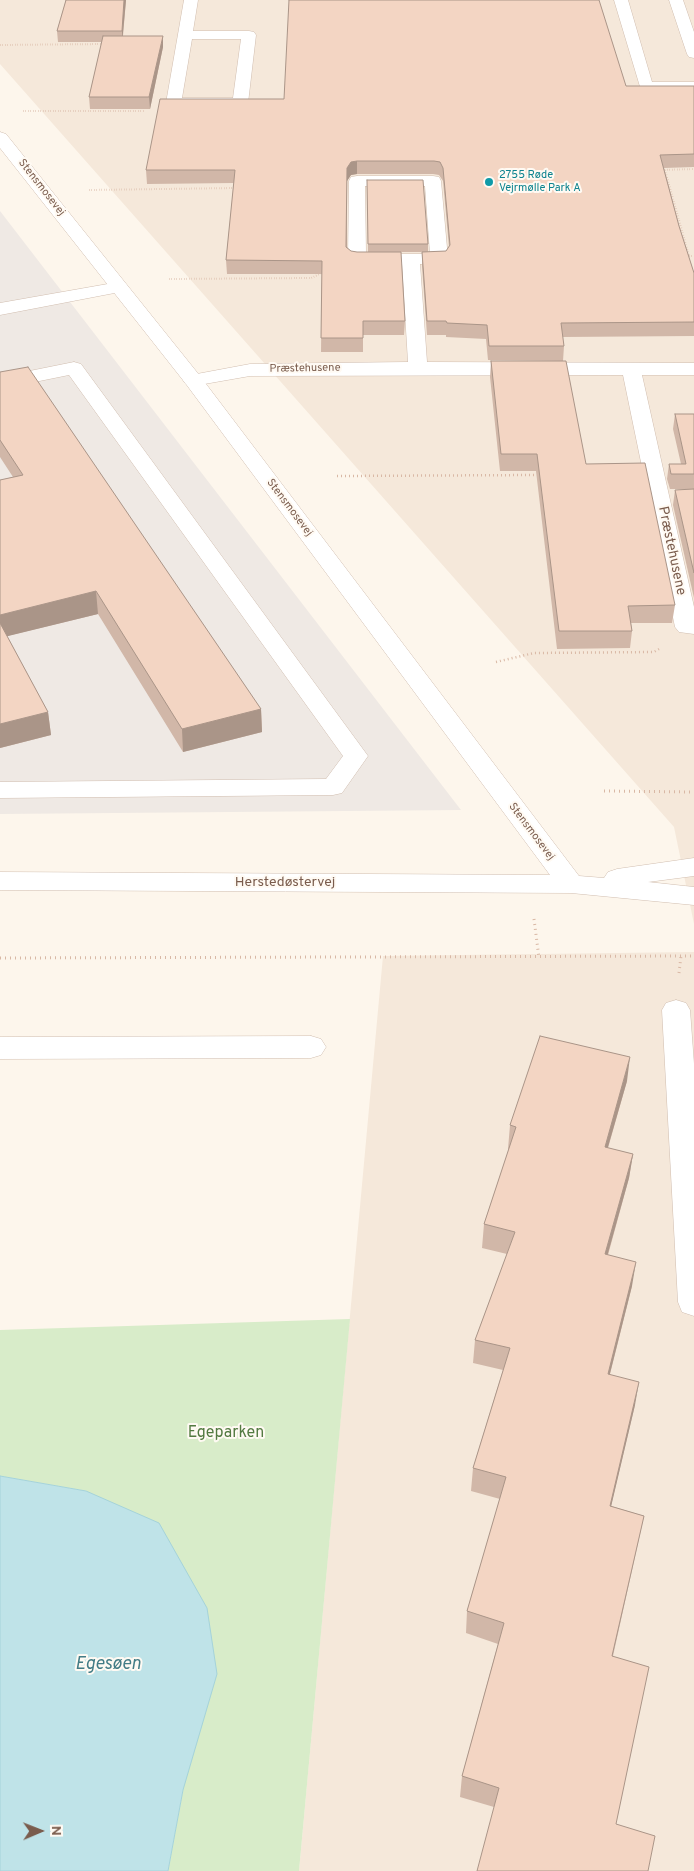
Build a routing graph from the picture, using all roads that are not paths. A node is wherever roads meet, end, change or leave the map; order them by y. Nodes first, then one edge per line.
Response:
1 (191, 0) edge
2 (621, 0) edge
3 (676, 0) edge
4 (186, 35) junction
5 (694, 54) edge
6 (694, 87) edge
7 (0, 137) edge
8 (411, 259) junction
9 (119, 287) junction
10 (0, 309) edge
11 (418, 368) junction
12 (631, 369) junction
13 (694, 369) edge
14 (193, 380) junction
15 (0, 383) edge
16 (690, 627) edge
17 (0, 790) edge
18 (694, 867) edge
19 (0, 881) edge
20 (571, 884) junction
21 (694, 896) edge
22 (676, 1010) dead end
23 (311, 1047) dead end
24 (0, 1048) edge
25 (694, 1302) edge

1 - 4 street
2 - 6 street
3 - 5 street
4 - 4 street
7 - 9 street, Stensmosevej
8 - 8 street
8 - 11 street
9 - 10 street
9 - 14 street, Stensmosevej
11 - 12 street, Præstehusene
11 - 14 street, Præstehusene
12 - 13 street, Præstehusene
12 - 16 street, Præstehusene
14 - 20 street, Stensmosevej
15 - 17 street
18 - 20 street, Herstedøstervej
19 - 20 street, Herstedøstervej
20 - 21 street, Herstedøstervej
22 - 25 street
23 - 24 street

